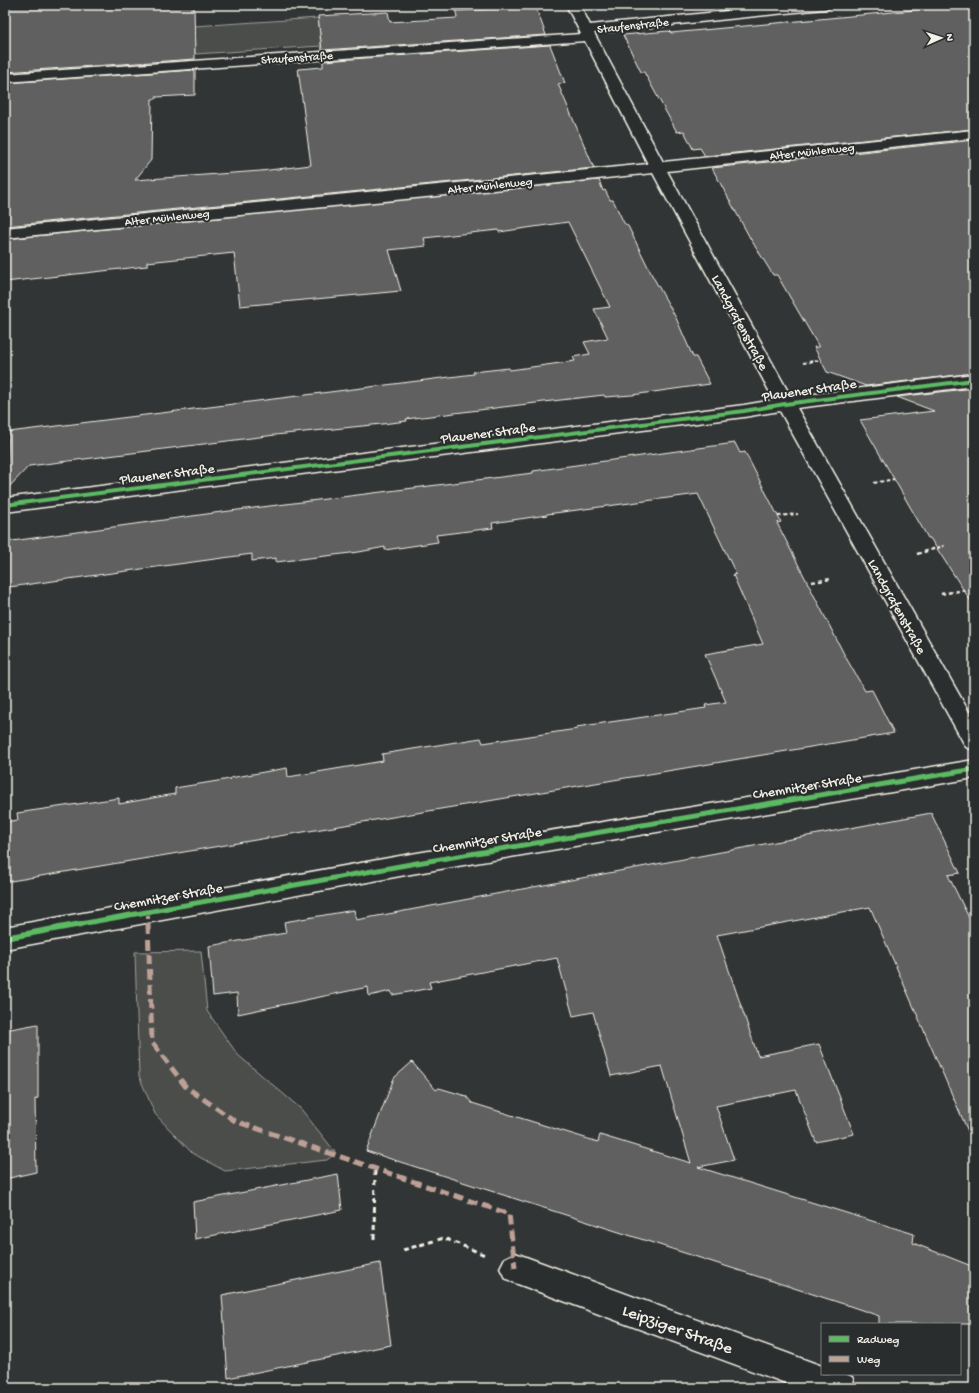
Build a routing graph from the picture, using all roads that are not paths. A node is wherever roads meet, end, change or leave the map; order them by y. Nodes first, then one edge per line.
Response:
1 (573, 5) edge
2 (824, 5) edge
3 (587, 33) junction
4 (5, 78) edge
5 (974, 134) edge
6 (658, 167) junction
7 (5, 233) edge
8 (974, 380) edge
9 (785, 404) junction
10 (5, 505) edge
11 (974, 741) edge
12 (974, 769) edge
13 (5, 938) edge
14 (515, 1268) road end
15 (841, 1388) edge

1 - 3 street, Landgrafenstraße
2 - 3 street, Staufenstraße
3 - 4 street, Staufenstraße
3 - 6 street, Landgrafenstraße
5 - 6 street, Alter Mühlenweg
6 - 7 street, Alter Mühlenweg
6 - 9 street, Landgrafenstraße
8 - 9 street, Plauener Straße
9 - 10 street, Plauener Straße
9 - 11 street, Landgrafenstraße
12 - 13 street, Chemnitzer Straße
14 - 15 street, Leipziger Straße

